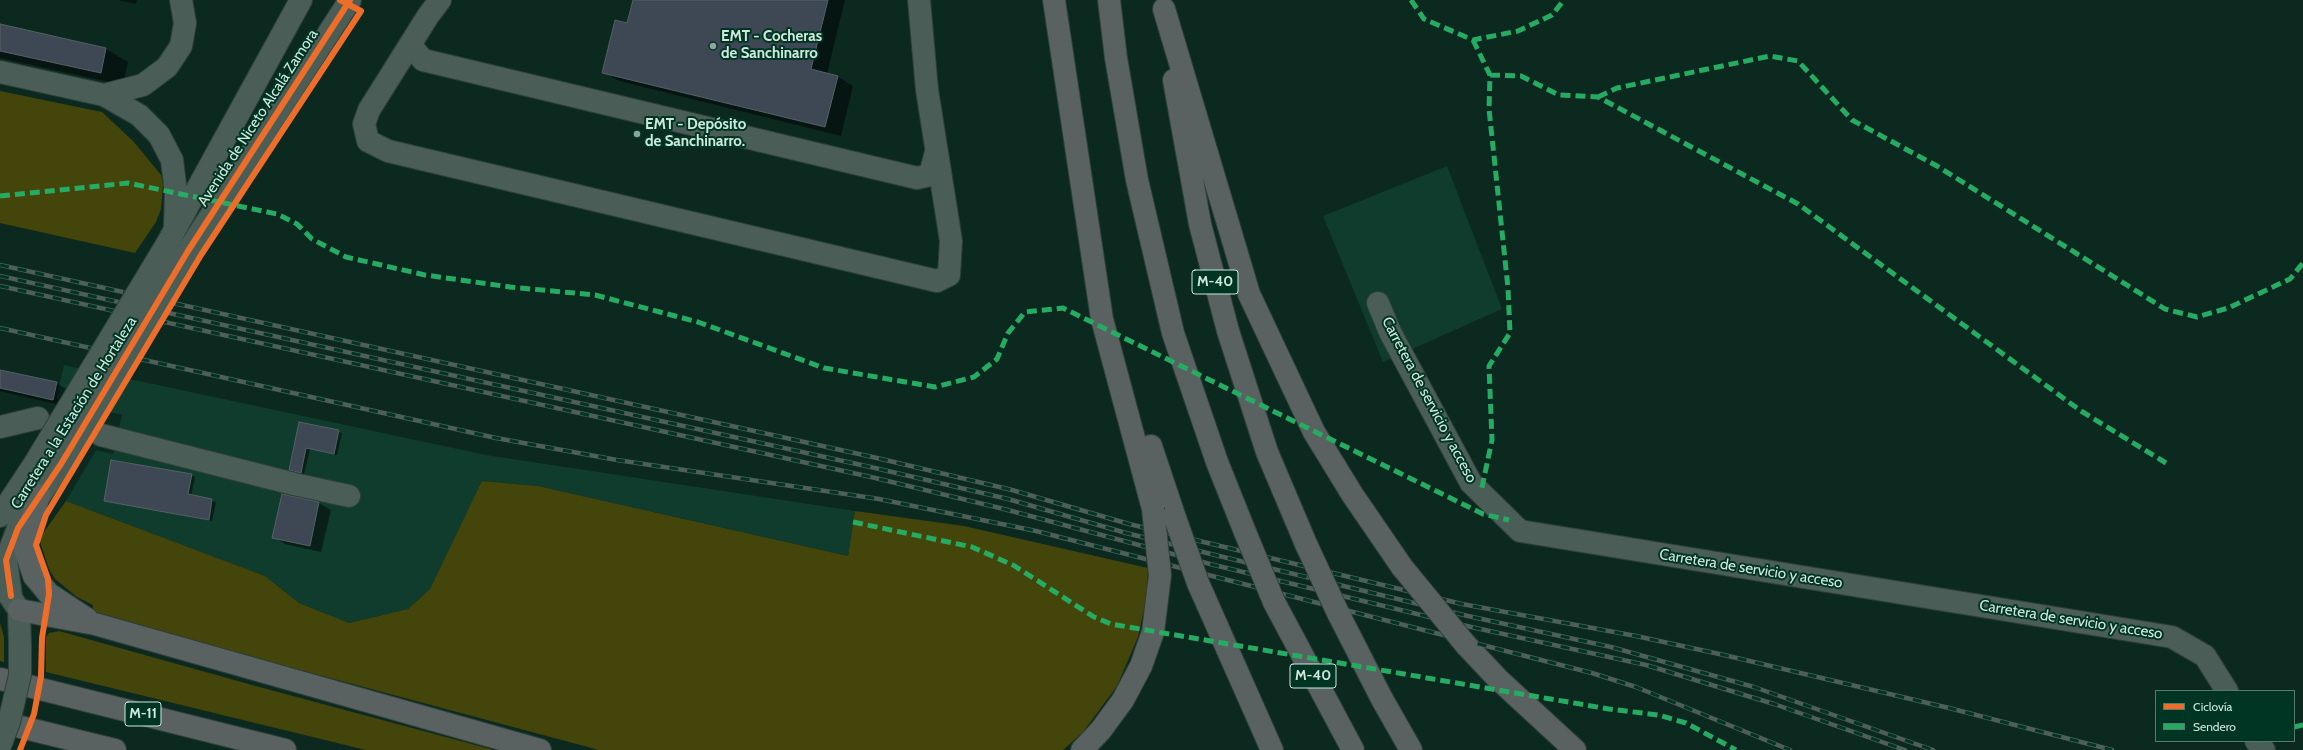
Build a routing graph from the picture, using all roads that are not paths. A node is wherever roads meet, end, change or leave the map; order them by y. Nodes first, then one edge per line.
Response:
1 (181, 0) edge
2 (301, 0) edge
3 (350, 0) edge
4 (440, 0) edge
5 (919, 0) edge
6 (1054, 0) edge
7 (1095, 0) edge
8 (1110, 0) edge
9 (1163, 4) edge
10 (411, 46) junction
11 (0, 72) edge
12 (104, 95) junction
13 (936, 150) junction
14 (1137, 180) junction
15 (1083, 190) junction
16 (171, 236) junction
17 (188, 251) joint
18 (1378, 303) dead end
19 (38, 418) dead end
20 (0, 427) edge
21 (101, 435) dead end
22 (39, 495) junction
23 (349, 496) dead end
24 (3, 507) edge
25 (10, 598) edge
26 (95, 624) junction
27 (0, 679) edge
28 (2226, 690) edge
29 (0, 722) edge
30 (2257, 742) edge
31 (0, 746) edge
32 (114, 750) edge
33 (285, 750) edge
34 (540, 750) edge
35 (1082, 750) edge
36 (1272, 750) edge
37 (1353, 750) edge
38 (1411, 750) edge
39 (1575, 750) edge
40 (2264, 750) edge

1 - 12 street
2 - 16 street, Avenida de Niceto Alcalá Zamora
3 - 17 street, Avenida de Niceto Alcalá Zamora
4 - 10 street
5 - 13 street
6 - 15 highway
7 - 14 highway
8 - 14 highway, M-40
9 - 38 highway, M-40, bridge
9 - 39 highway, bridge
10 - 13 street
10 - 13 street
11 - 12 street
12 - 16 street
14 - 37 highway, M-40, bridge
15 - 35 highway, bridge
15 - 36 highway, bridge
16 - 24 street, Carretera a la Estación de Hortaleza, bridge
17 - 22 street, Carretera a la Estación de Hortaleza, bridge
18 - 28 street, Carretera de servicio y acceso
19 - 20 street
21 - 23 street
22 - 25 street, Carretera a la Estación de Hortaleza
22 - 26 highway
25 - 26 highway
25 - 31 street, Carretera a la Estación de Hortaleza, bridge
26 - 34 highway
27 - 33 highway, M-11
29 - 32 highway
30 - 40 street

